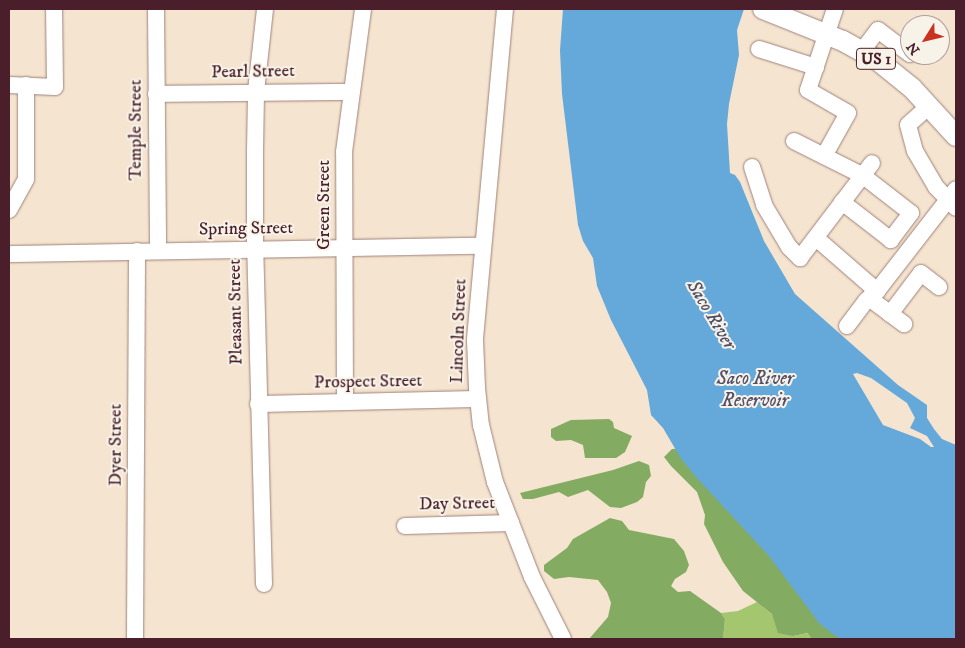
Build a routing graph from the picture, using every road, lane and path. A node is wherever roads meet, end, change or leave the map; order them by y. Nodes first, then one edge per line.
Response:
1 (54, 9) edge
2 (156, 9) edge
3 (265, 9) edge
4 (363, 9) edge
5 (505, 9) edge
6 (835, 9) edge
7 (769, 11) edge
8 (824, 42) junction
9 (900, 47) edge
10 (759, 49) dead end
11 (862, 51) junction
12 (816, 66) junction
13 (9, 85) edge
14 (26, 85) junction
15 (256, 91) junction
16 (351, 92) junction
17 (156, 94) junction
18 (929, 106) junction
19 (953, 127) edge
20 (794, 140) dead end
21 (824, 156) junction
22 (752, 167) dead end
23 (867, 169) junction
24 (953, 199) edge
25 (842, 202) junction
26 (9, 210) edge
27 (816, 238) junction
28 (483, 246) junction
29 (255, 249) junction
30 (343, 249) junction
31 (137, 251) junction
32 (158, 251) junction
33 (9, 254) edge
34 (939, 287) dead end
35 (873, 295) junction
36 (890, 314) junction
37 (904, 324) dead end
38 (847, 326) dead end
39 (478, 399) junction
40 (345, 402) junction
41 (258, 404) junction
42 (510, 523) junction
43 (405, 526) dead end
44 (264, 584) dead end
45 (135, 639) edge
46 (563, 639) edge

1 - 14 street
2 - 17 street, Temple Street
3 - 15 street, Pleasant Street
4 - 16 street, Green Street
5 - 28 street, Lincoln Street
6 - 8 street
7 - 8 main road, US 1
8 - 11 main road, US 1
8 - 12 street
9 - 11 street
10 - 12 street
11 - 18 main road, US 1
12 - 21 street
13 - 14 street
14 - 26 street
15 - 16 street, Pearl Street
15 - 17 street, Pearl Street
15 - 29 street, Pleasant Street
16 - 30 street, Green Street
17 - 32 street, Temple Street
18 - 19 main road, US 1
18 - 24 street
20 - 21 street
21 - 23 street
22 - 27 street
23 - 25 street
23 - 25 street
24 - 35 street
25 - 27 street
27 - 35 street
28 - 30 street, Spring Street
28 - 39 street, Lincoln Street
29 - 30 street, Spring Street
29 - 32 street, Spring Street
29 - 41 street, Pleasant Street
30 - 40 street, Green Street
31 - 32 street, Spring Street
31 - 33 street, Spring Street
31 - 45 street, Dyer Street
34 - 36 street
35 - 36 street
35 - 38 street
36 - 37 street
39 - 40 street, Prospect Street
39 - 42 street, Lincoln Street
40 - 41 street, Prospect Street
41 - 44 street, Pleasant Street
42 - 43 street, Day Street
42 - 46 street, Lincoln Street

